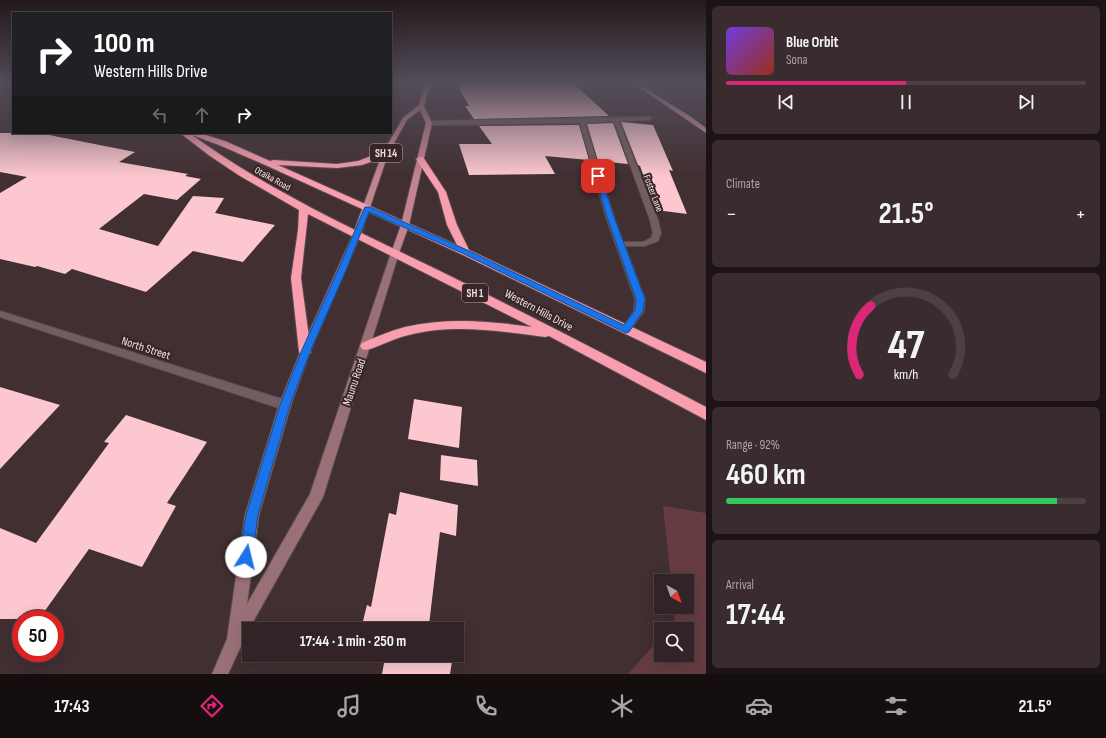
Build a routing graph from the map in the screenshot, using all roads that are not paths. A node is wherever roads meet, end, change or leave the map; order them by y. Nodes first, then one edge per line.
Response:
1 (412, 113) edge
2 (424, 113) edge
3 (649, 118) dead end
4 (616, 120) junction
5 (582, 121) junction
6 (429, 124) junction
7 (185, 134) edge
8 (195, 134) edge
9 (385, 154) junction
10 (420, 159) junction
11 (266, 162) junction
12 (304, 208) junction
13 (367, 208) junction
14 (405, 225) junction
15 (357, 234) junction
16 (620, 244) junction
17 (465, 252) junction
18 (395, 253) junction
19 (0, 314) edge
20 (626, 330) junction
21 (554, 334) junction
22 (366, 346) junction
23 (305, 352) junction
24 (706, 368) edge
25 (285, 405) junction
26 (706, 414) edge
27 (233, 643) junction
28 (220, 674) edge

1 - 9 main road, Maunu Road / SH 14
2 - 6 main road
3 - 4 street
4 - 5 street
4 - 16 street, Foster Lane
5 - 6 street
5 - 16 street
6 - 10 main road, Maunu Road / SH 14
7 - 12 highway, Otaika Road / SH 1
8 - 11 highway, Otaika Road
9 - 11 highway
9 - 13 main road, Maunu Road / SH 14
10 - 14 main road, Maunu Road / SH 14
10 - 17 highway
11 - 13 highway, Otaika Road
12 - 15 highway, Otaika Road / SH 1
12 - 23 highway
13 - 14 highway, Western Hills Drive
13 - 15 main road, Maunu Road / SH 14
14 - 17 highway, Western Hills Drive
14 - 18 main road, Maunu Road / SH 14
15 - 18 highway, Western Hills Drive / SH 1
15 - 23 main road, Maunu Road
16 - 20 street
17 - 20 highway, Western Hills Drive
18 - 21 highway, Western Hills Drive / SH 1
18 - 22 main road, Maunu Road
19 - 25 street, North Street
20 - 24 highway, Western Hills Drive
21 - 22 highway
21 - 26 highway, Western Hills Drive / SH 1
22 - 27 main road, Maunu Road
23 - 25 main road, Maunu Road
25 - 27 main road, Maunu Road
27 - 28 main road, Maunu Road

